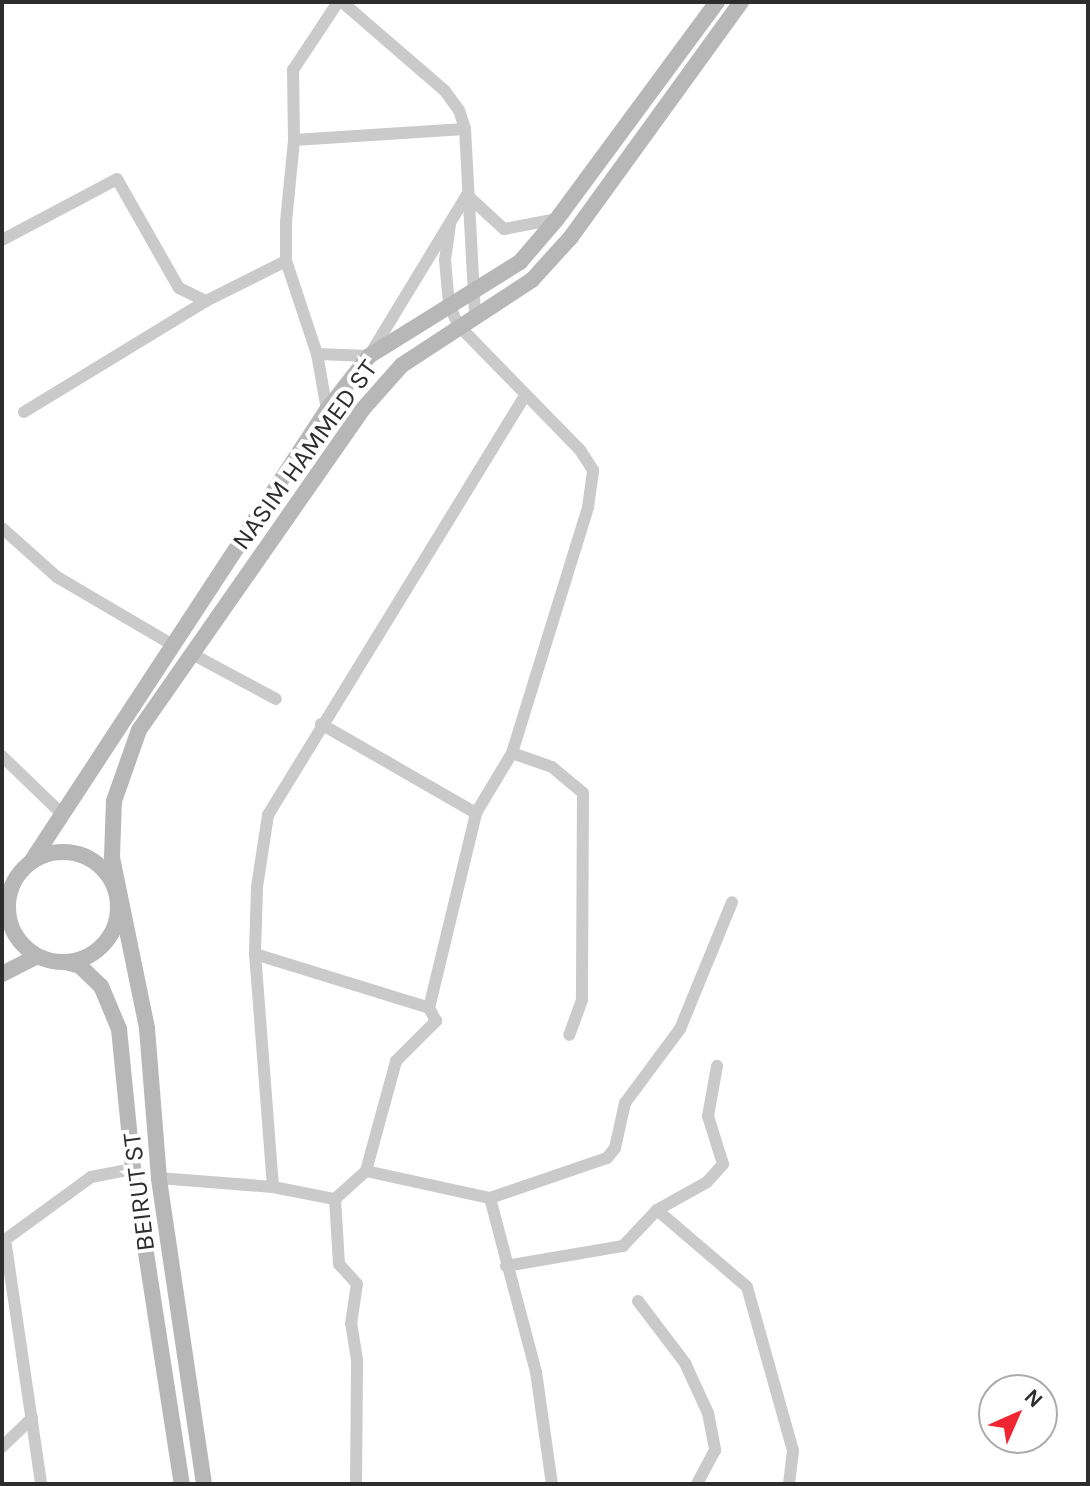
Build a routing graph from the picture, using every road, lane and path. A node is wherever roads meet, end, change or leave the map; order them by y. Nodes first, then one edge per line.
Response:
1 (340, 2) edge
2 (717, 2) edge
3 (741, 2) edge
4 (465, 129) junction
5 (294, 140) junction
6 (467, 195) junction
7 (557, 219) junction
8 (450, 224) junction
9 (2, 240) edge
10 (286, 261) junction
11 (472, 289) junction
12 (206, 301) junction
13 (449, 304) junction
14 (475, 315) junction
15 (458, 325) junction
16 (317, 354) junction
17 (369, 356) junction
18 (525, 396) junction
19 (327, 410) junction
20 (24, 412) dead end
21 (2, 528) edge
22 (173, 645) junction
23 (192, 654) junction
24 (276, 699) dead end
25 (321, 724) junction
26 (512, 753) junction
27 (2, 756) edge
28 (61, 813) junction
29 (476, 813) junction
30 (31, 862) junction
31 (118, 895) junction
32 (5, 902) edge
33 (732, 902) dead end
34 (255, 954) junction
35 (37, 956) junction
36 (66, 962) junction
37 (2, 974) edge
38 (429, 1008) junction
39 (569, 1035) dead end
40 (717, 1066) dead end
41 (133, 1169) junction
42 (366, 1171) junction
43 (159, 1178) junction
44 (273, 1187) junction
45 (490, 1198) junction
46 (335, 1199) junction
47 (657, 1210) junction
48 (4, 1240) edge
49 (506, 1266) junction
50 (638, 1301) dead end
51 (32, 1418) junction
52 (2, 1447) edge
53 (41, 1484) edge
54 (182, 1484) edge
55 (204, 1484) edge
56 (356, 1484) edge
57 (552, 1484) edge
58 (697, 1484) edge
59 (789, 1484) edge

1 - 4 street
1 - 5 street
2 - 7 main road, NASIM HAMMED ST
3 - 14 main road, NASIM HAMMED ST
4 - 5 street
4 - 6 street
5 - 10 street
6 - 7 street
6 - 8 street
6 - 11 street
7 - 11 main road, NASIM HAMMED ST
8 - 13 street
8 - 17 street
9 - 12 street
10 - 12 street
10 - 16 street
11 - 13 main road, NASIM HAMMED ST
11 - 14 street
12 - 20 street
13 - 15 street
13 - 17 main road, NASIM HAMMED ST
14 - 15 main road, NASIM HAMMED ST
15 - 18 street
15 - 23 main road, NASIM HAMMED ST
16 - 17 street
16 - 19 street
17 - 19 main road, NASIM HAMMED ST
18 - 25 street
18 - 26 street
19 - 22 main road, NASIM HAMMED ST
21 - 22 street
22 - 28 main road, NASIM HAMMED ST
23 - 24 street
23 - 31 main road, NASIM HAMMED ST
25 - 29 street
25 - 34 street
26 - 29 street
26 - 39 street
27 - 28 street
28 - 30 main road, NASIM HAMMED ST
29 - 38 street
30 - 31 main road
30 - 32 main road
31 - 36 main road
31 - 43 main road, BEIRUT ST
32 - 35 main road
33 - 45 street
34 - 38 street
34 - 44 street
35 - 36 main road
35 - 37 main road
36 - 41 main road, BEIRUT ST
38 - 42 street
40 - 47 street
41 - 48 street
41 - 54 main road, BEIRUT ST
42 - 45 street
42 - 46 street
43 - 44 street
43 - 55 main road, BEIRUT ST
44 - 46 street
45 - 49 street
46 - 56 street
47 - 49 street
47 - 59 street
48 - 51 street
49 - 57 street
50 - 58 street
51 - 52 street
51 - 53 street

